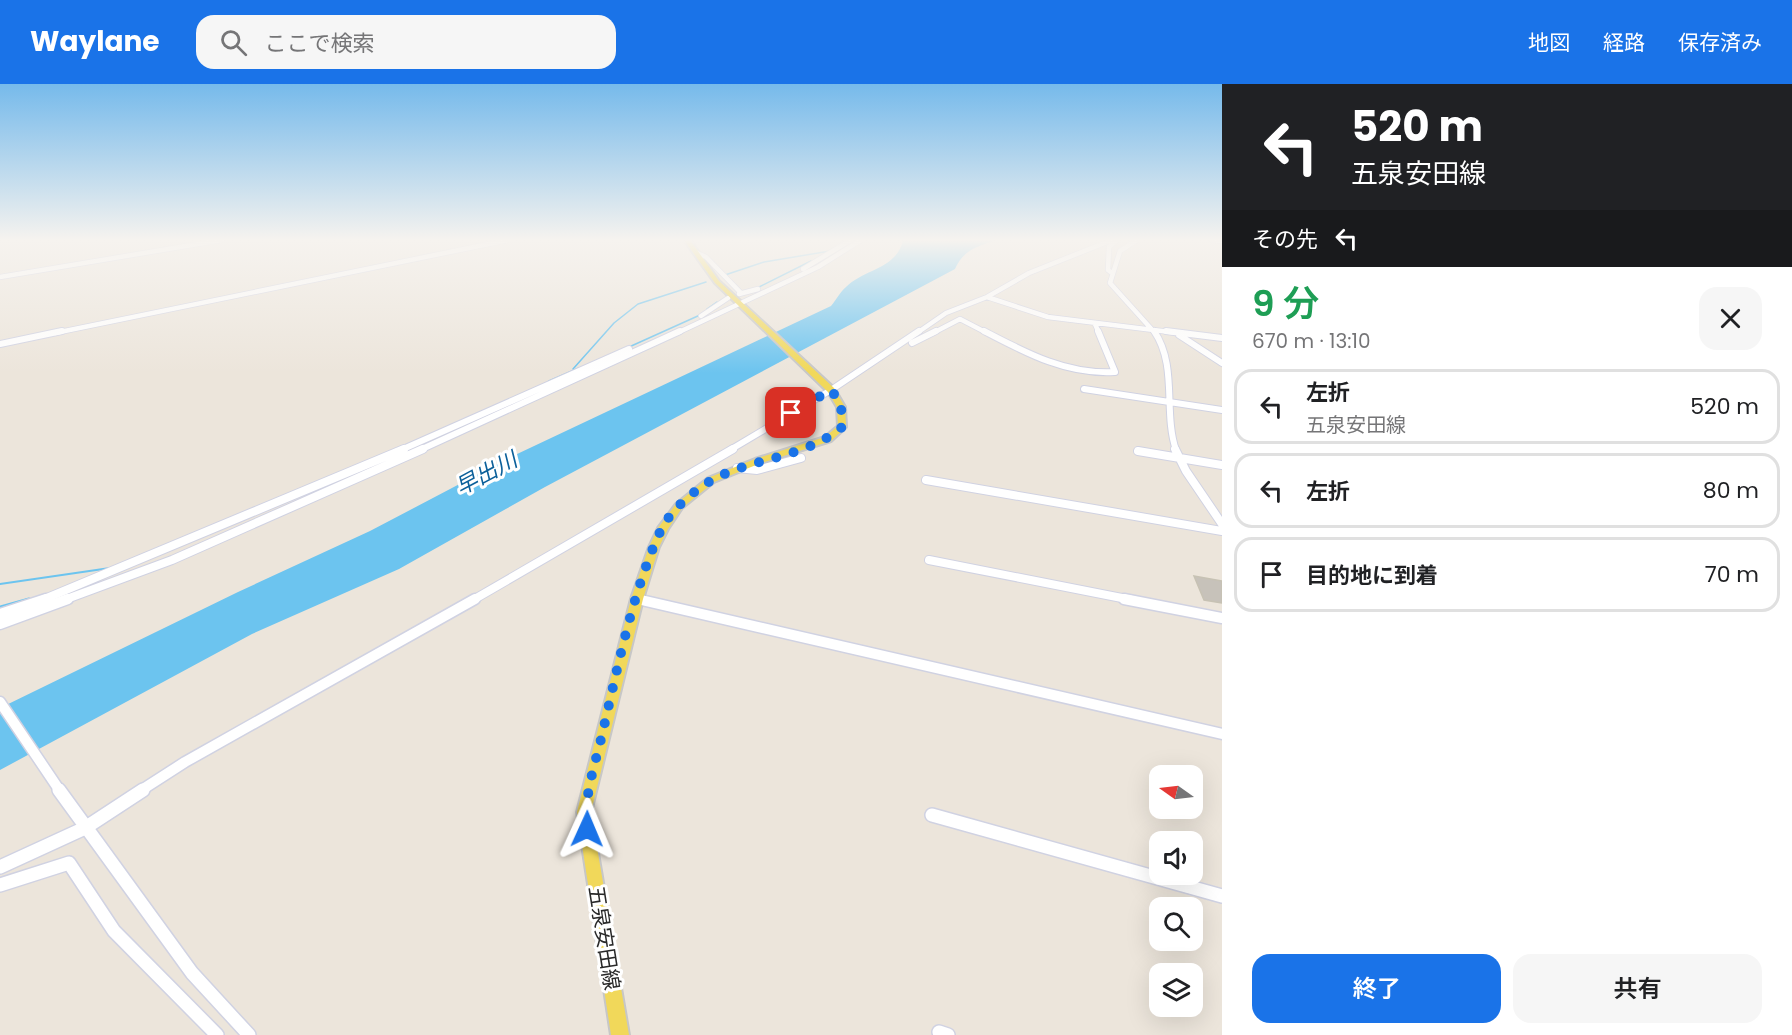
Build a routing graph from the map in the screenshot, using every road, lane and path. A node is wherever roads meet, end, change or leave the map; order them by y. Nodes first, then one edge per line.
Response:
1 (291, 284) edge
2 (720, 284) edge
3 (771, 284) edge
4 (774, 284) edge
5 (1009, 284) edge
6 (1111, 284) edge
7 (987, 297) junction
8 (728, 298) dead end
9 (740, 298) junction
10 (1095, 324) junction
11 (1154, 331) junction
12 (1176, 333) junction
13 (1222, 338) edge
14 (0, 344) edge
15 (884, 361) dead end
16 (1222, 363) edge
17 (830, 389) junction
18 (1084, 389) dead end
19 (1168, 402) junction
20 (1222, 410) edge
21 (1138, 451) dead end
22 (801, 458) dead end
23 (1179, 458) junction
24 (1222, 465) edge
25 (737, 468) junction
26 (926, 480) dead end
27 (1222, 524) edge
28 (1222, 531) edge
29 (929, 560) dead end
30 (637, 599) junction
31 (0, 614) edge
32 (1222, 618) edge
33 (0, 624) edge
34 (0, 702) edge
35 (1222, 734) edge
36 (932, 815) dead end
37 (83, 823) junction
38 (0, 867) edge
39 (0, 885) edge
40 (1222, 896) edge
41 (217, 1035) edge
42 (249, 1035) edge
43 (620, 1035) edge

1 - 14 street
2 - 9 main road
3 - 9 street
4 - 9 street
5 - 7 street
6 - 11 street
7 - 10 street
7 - 17 street
8 - 31 street
9 - 17 main road
9 - 33 street
10 - 11 street
10 - 15 street
11 - 12 street
11 - 19 street
12 - 13 street
12 - 16 street
17 - 25 main road, 五泉安田線
17 - 37 street
18 - 19 street
19 - 20 street
19 - 23 street
21 - 23 street
22 - 25 street
23 - 24 street
23 - 27 street
25 - 30 main road, 五泉安田線
26 - 28 street
29 - 32 street
30 - 35 street
30 - 43 main road, 五泉安田線
34 - 37 street
36 - 40 street
37 - 38 street
37 - 42 street
39 - 41 street

